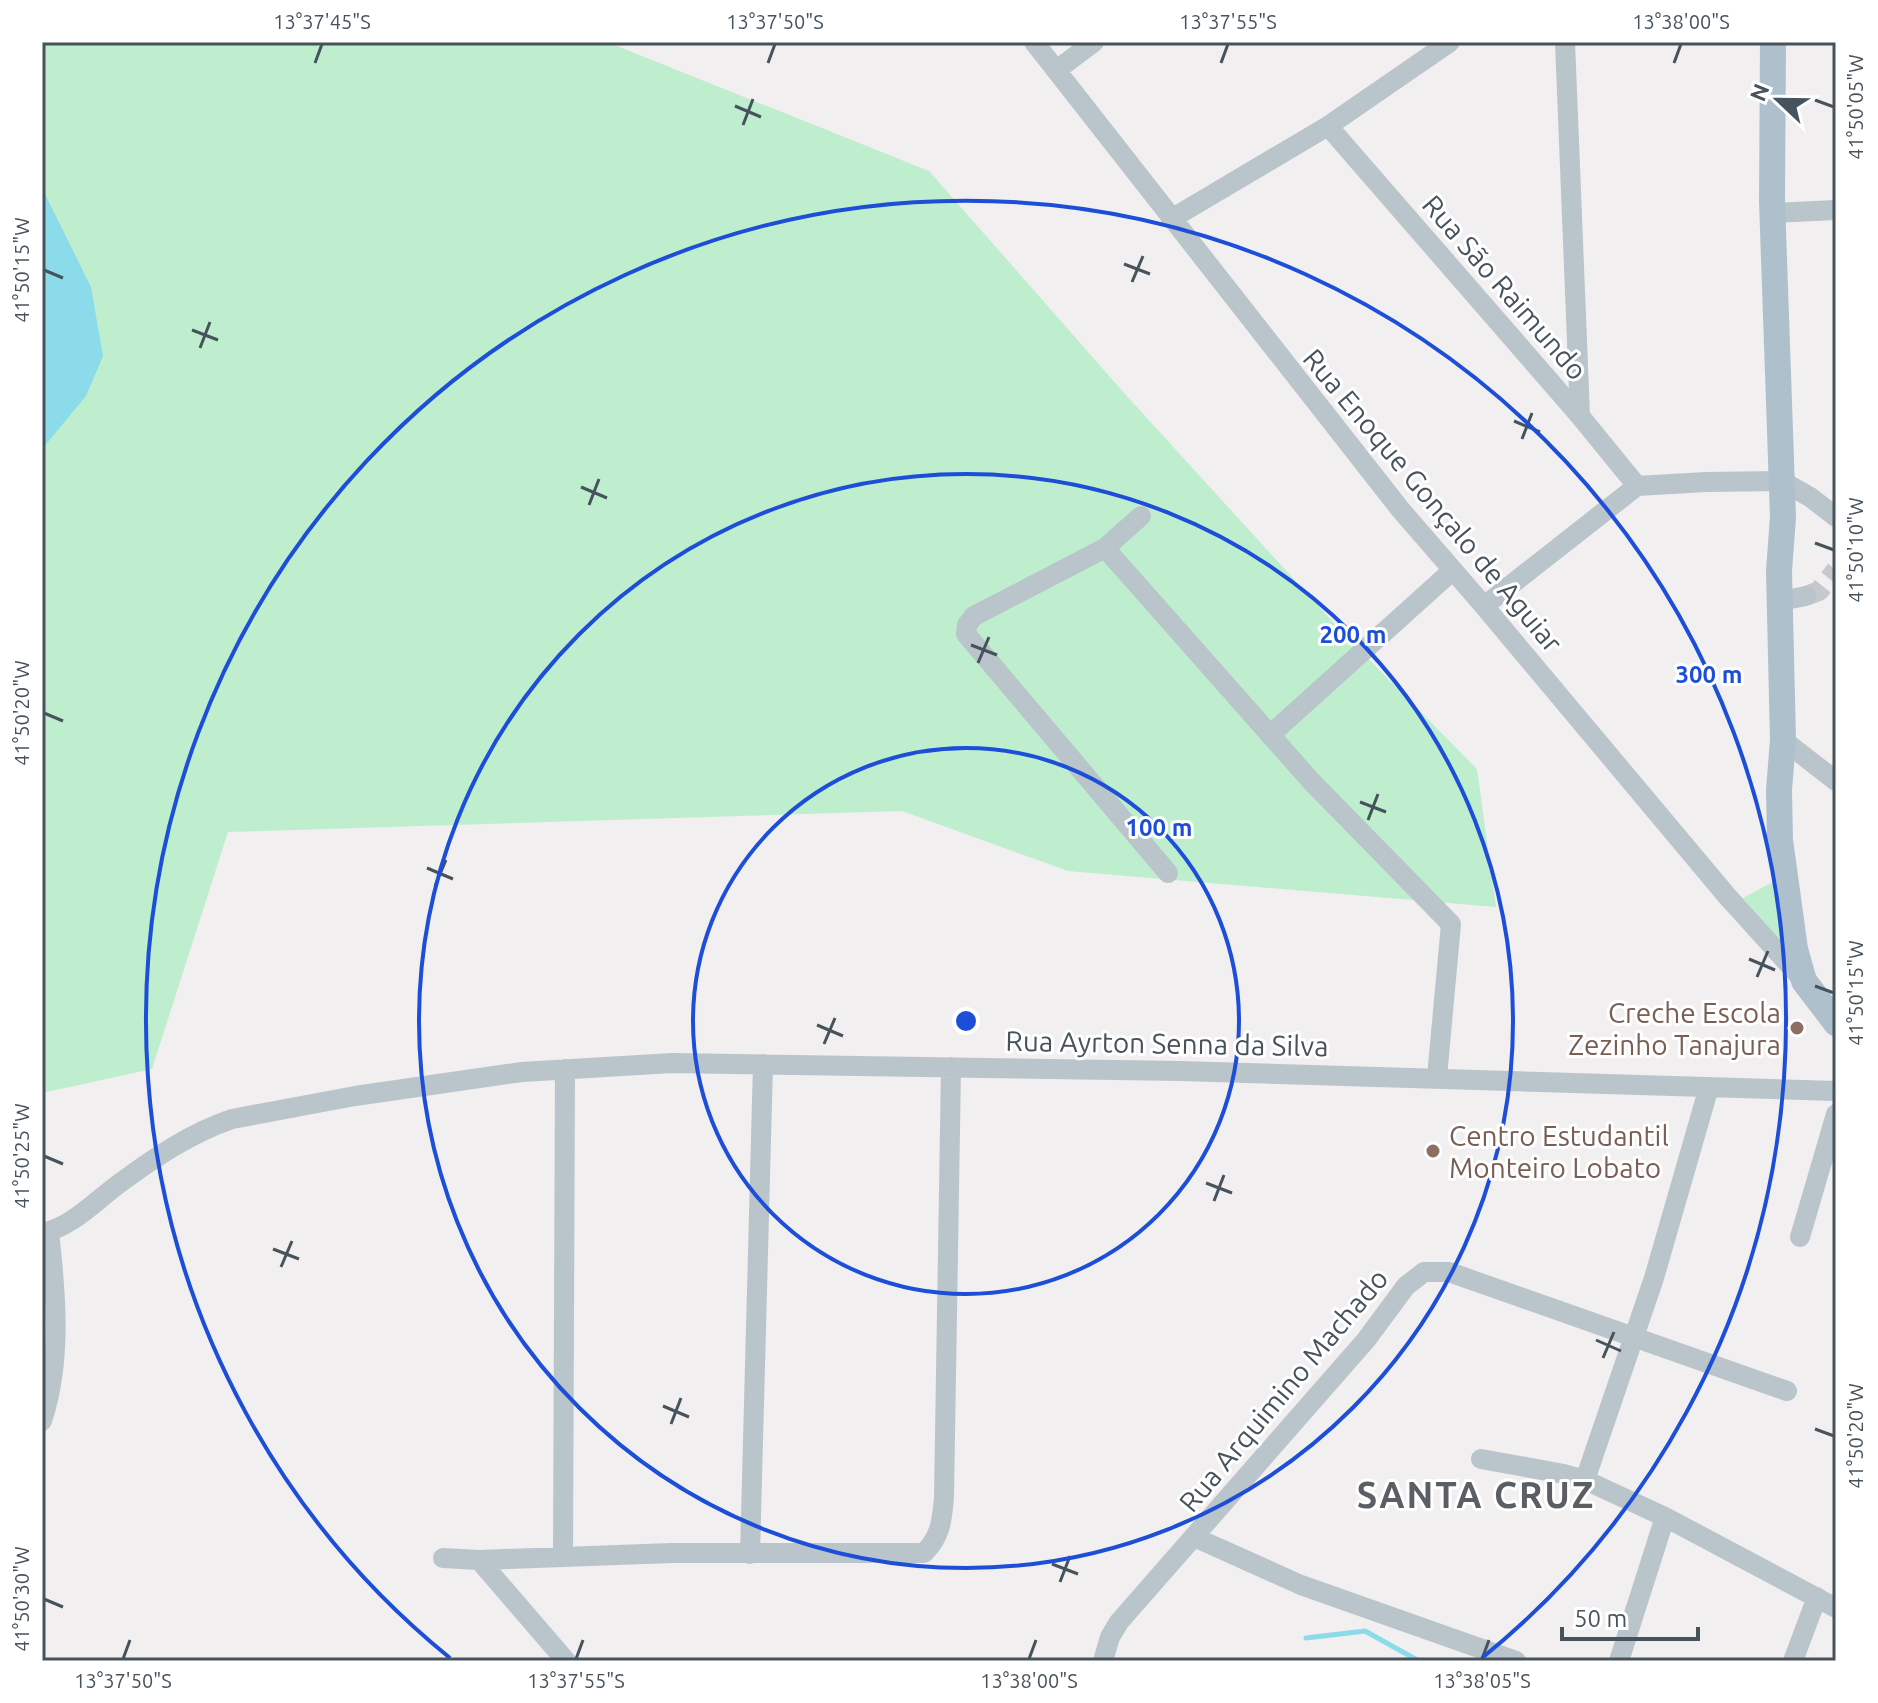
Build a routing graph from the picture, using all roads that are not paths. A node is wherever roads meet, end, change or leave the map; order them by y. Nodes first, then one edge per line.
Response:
1 (1034, 42) edge
2 (1094, 42) edge
3 (1450, 42) edge
4 (1565, 42) edge
5 (1773, 42) edge
6 (1058, 69) junction
7 (1328, 126) junction
8 (1836, 210) edge
9 (1773, 213) junction
10 (1171, 219) junction
11 (1580, 416) junction
12 (1782, 481) junction
13 (1637, 486) junction
14 (1141, 516) dead end
15 (1836, 517) edge
16 (1105, 548) junction
17 (1453, 570) junction
18 (1806, 596) tunnel mouth
19 (1780, 601) junction
20 (1484, 606) junction
21 (1270, 735) junction
22 (1783, 740) junction
23 (1836, 781) edge
24 (1168, 873) dead end
25 (1804, 981) junction
26 (1836, 1023) edge
27 (763, 1064) junction
28 (951, 1067) junction
29 (565, 1069) junction
30 (1437, 1077) junction
31 (1709, 1087) junction
32 (1836, 1091) edge
33 (1836, 1114) edge
34 (45, 1233) edge
35 (1800, 1237) dead end
36 (1634, 1338) junction
37 (1787, 1391) dead end
38 (42, 1421) edge
39 (1481, 1459) dead end
40 (1585, 1480) junction
41 (1665, 1517) junction
42 (1194, 1537) junction
43 (750, 1554) junction
44 (563, 1557) junction
45 (443, 1558) dead end
46 (479, 1560) junction
47 (1817, 1597) junction
48 (1836, 1608) edge
49 (566, 1661) edge
50 (1103, 1661) edge
51 (1516, 1661) edge
52 (1619, 1661) edge
53 (1793, 1661) edge

1 - 6 street, Rua Enoque Gonçalo de Aguiar
2 - 6 street
3 - 7 street
4 - 11 street
5 - 9 main road
6 - 10 street, Rua Enoque Gonçalo de Aguiar
7 - 10 street
7 - 11 street, Rua São Raimundo
8 - 9 street
9 - 12 main road
10 - 17 street, Rua Enoque Gonçalo de Aguiar
11 - 13 street, Rua São Raimundo
12 - 13 street
12 - 15 street
12 - 19 main road
13 - 20 street
14 - 16 street
16 - 21 street
16 - 24 street
17 - 20 street, Rua Enoque Gonçalo de Aguiar
17 - 21 street
18 - 19 street
19 - 22 main road
20 - 25 street, Rua Enoque Gonçalo de Aguiar
21 - 30 street
22 - 23 street
22 - 25 main road
25 - 26 main road
27 - 28 street, Rua Ayrton Senna da Silva
27 - 29 street, Rua Ayrton Senna da Silva
27 - 43 street
28 - 30 street, Rua Ayrton Senna da Silva
28 - 43 street
29 - 34 street, Rua Ayrton Senna da Silva
29 - 44 street
30 - 31 street, Rua Ayrton Senna da Silva
31 - 32 street, Rua Ayrton Senna da Silva
31 - 36 street
33 - 35 street
34 - 38 street
36 - 37 street, Rua Arquimino Machado
36 - 40 street
36 - 42 street, Rua Arquimino Machado
39 - 40 street
40 - 41 street
41 - 47 street
41 - 52 street
42 - 50 street, Rua Arquimino Machado
42 - 51 street
43 - 44 street
44 - 46 street
45 - 46 street
46 - 49 street
47 - 48 street
47 - 53 street

